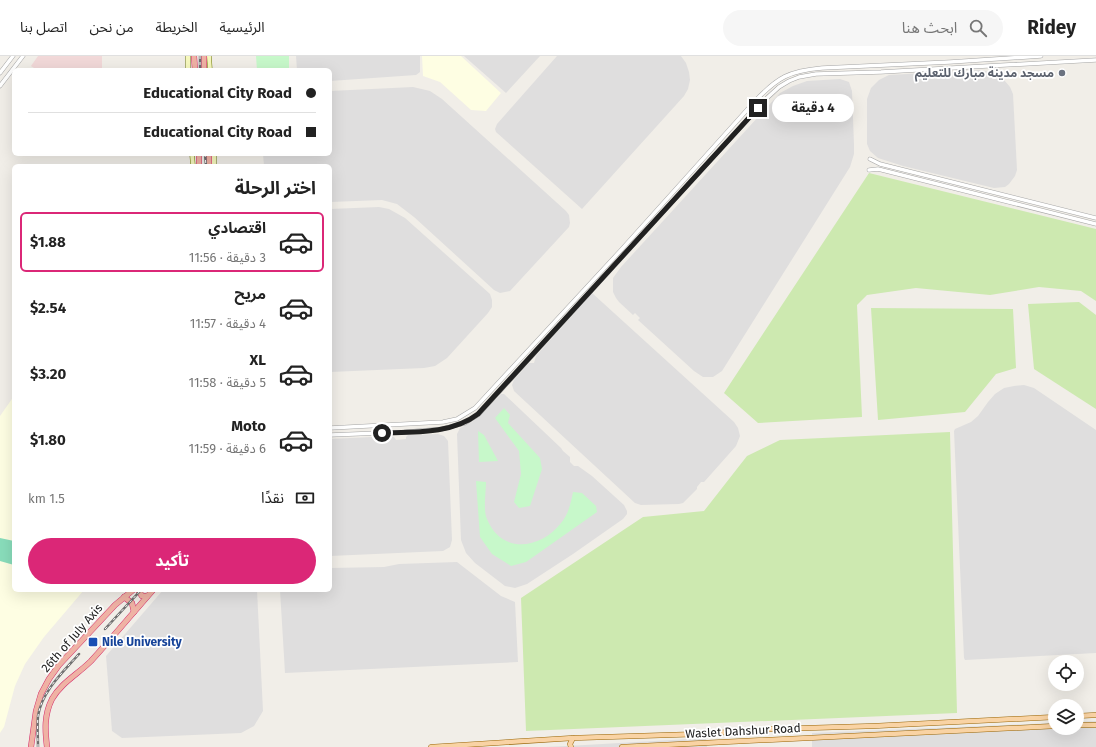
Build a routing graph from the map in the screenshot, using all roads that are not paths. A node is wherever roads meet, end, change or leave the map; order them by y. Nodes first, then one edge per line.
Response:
1 (13, 56) edge
2 (23, 56) edge
3 (188, 56) edge
4 (204, 56) edge
5 (209, 56) edge
6 (1041, 56) edge
7 (194, 57) edge
8 (1072, 58) edge
9 (1096, 60) edge
10 (880, 65) junction
11 (14, 68) edge
12 (188, 68) edge
13 (191, 68) edge
14 (195, 68) edge
15 (204, 68) edge
16 (210, 68) edge
17 (12, 70) edge
18 (880, 72) junction
19 (0, 73) edge
20 (0, 86) edge
21 (870, 159) dead end
22 (869, 170) dead end
23 (1096, 218) edge
24 (1096, 224) edge
25 (344, 427) junction
26 (332, 428) edge
27 (344, 434) junction
28 (332, 435) edge
29 (126, 592) edge
30 (130, 592) edge
31 (139, 592) edge
32 (151, 592) edge
33 (147, 596) junction
34 (122, 598) junction
35 (134, 612) junction
36 (1096, 715) edge
37 (1084, 716) edge
38 (1048, 717) edge
39 (890, 725) junction
40 (1084, 725) edge
41 (1096, 725) edge
42 (874, 726) junction
43 (1048, 726) edge
44 (33, 732) junction
45 (45, 734) junction
46 (873, 734) junction
47 (891, 734) junction
48 (573, 738) junction
49 (32, 741) junction
50 (46, 744) edge
51 (28, 747) edge
52 (31, 747) edge
53 (35, 747) edge
54 (43, 747) edge
55 (50, 747) edge
56 (432, 747) edge
57 (571, 747) edge
58 (622, 747) edge

1 - 19 street
2 - 11 street
3 - 12 main road
4 - 15 highway
5 - 16 main road
6 - 10 street
7 - 13 highway
7 - 14 highway
8 - 9 street
8 - 18 street
10 - 18 street
10 - 25 street
17 - 20 street
18 - 27 street
21 - 23 street
22 - 24 street
25 - 26 street
25 - 27 street
27 - 28 street
29 - 34 main road
30 - 34 highway, 26th of July Axis
31 - 33 highway
32 - 33 highway, 26th of July Axis
33 - 35 highway, 26th of July Axis
34 - 35 highway
34 - 44 highway, 26th of July Axis
35 - 45 highway, 26th of July Axis
36 - 37 main road
38 - 39 main road, Waslet Dahshur Road
39 - 42 main road, Waslet Dahshur Road
39 - 47 main road
40 - 41 main road
42 - 46 main road
42 - 48 main road, Waslet Dahshur Road
43 - 47 main road, Waslet Dahshur Road
44 - 49 highway, 26th of July Axis
44 - 53 highway, 26th of July Axis
45 - 50 highway, 26th of July Axis
45 - 54 highway, 26th of July Axis
46 - 47 main road, Waslet Dahshur Road
46 - 58 main road, Waslet Dahshur Road
48 - 56 main road, Waslet Dahshur Road
48 - 57 main road
49 - 51 highway
49 - 52 highway, 26th of July Axis
50 - 55 highway

